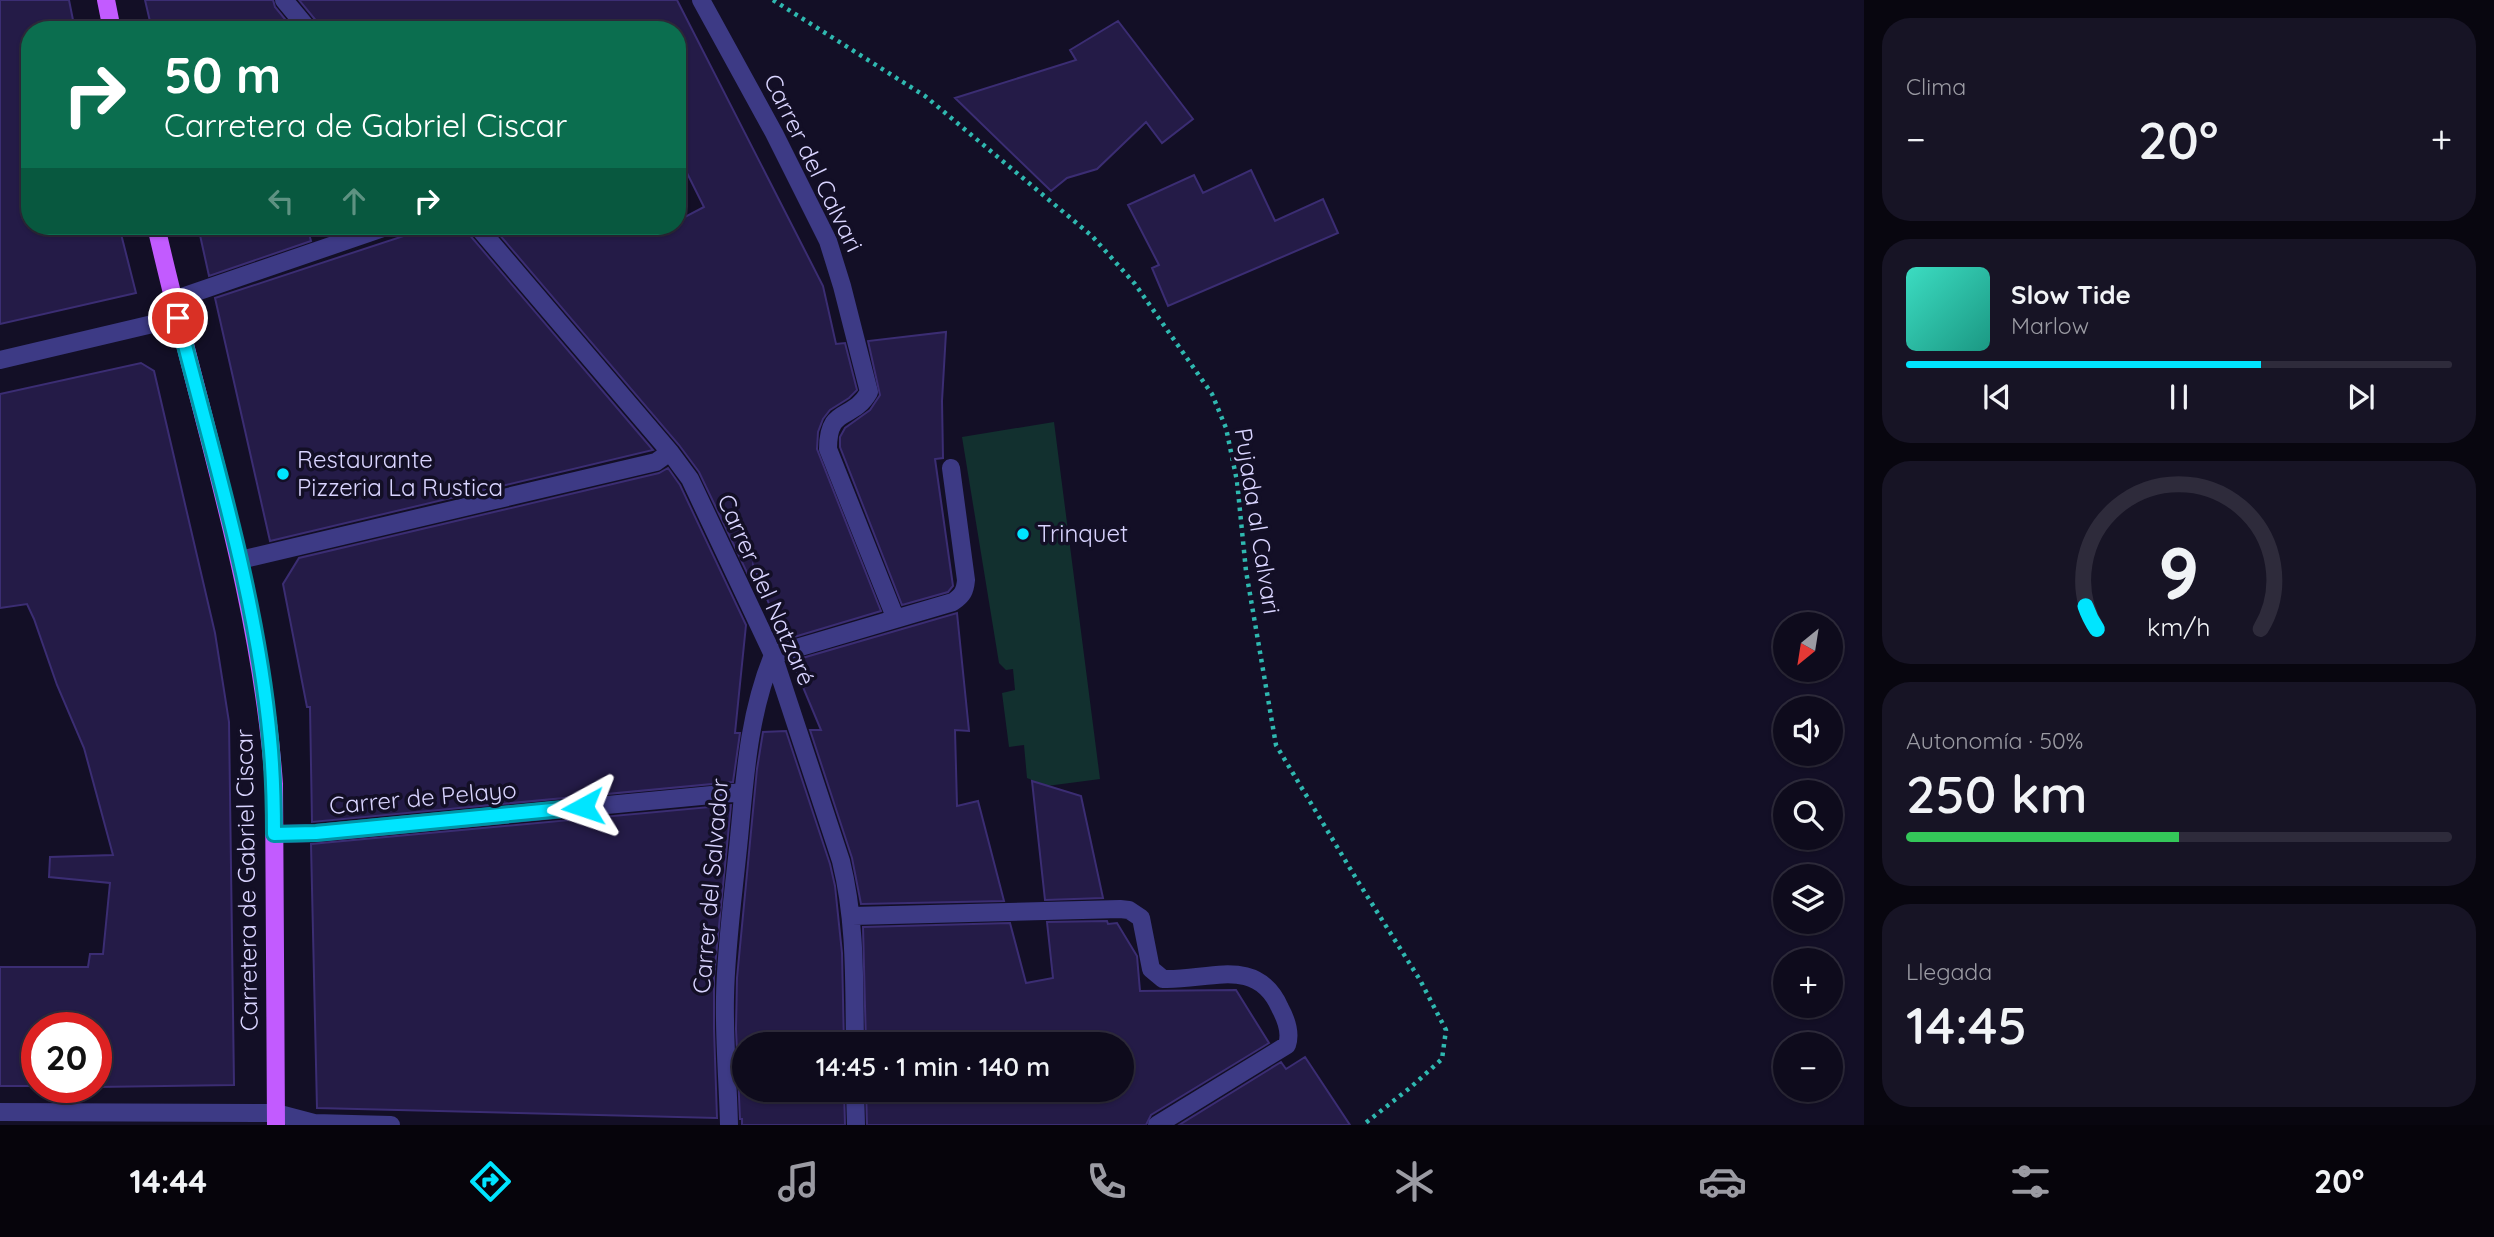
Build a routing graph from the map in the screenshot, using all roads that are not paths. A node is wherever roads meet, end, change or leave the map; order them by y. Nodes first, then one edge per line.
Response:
1 (106, 0) edge
2 (284, 0) edge
3 (701, 0) edge
4 (110, 21) edge
5 (302, 21) edge
6 (158, 235) edge
7 (363, 235) edge
8 (485, 235) edge
9 (173, 300) junction
10 (178, 318) junction
11 (0, 360) edge
12 (670, 452) junction
13 (951, 468) dead end
14 (240, 560) junction
15 (895, 617) junction
16 (773, 655) junction
17 (743, 792) junction
18 (274, 834) junction
19 (852, 916) junction
20 (855, 1032) edge
21 (855, 1102) edge
22 (0, 1112) edge
23 (276, 1119) edge
24 (391, 1125) edge
25 (729, 1125) edge
26 (856, 1125) edge
27 (1157, 1125) edge

1 - 4 main road
2 - 5 street
3 - 15 street, Carrer del Calvari
6 - 9 main road, Carretera de Gabriel Ciscar
7 - 9 street
8 - 12 street, Carrer del Natzaré
9 - 10 main road, Carretera de Gabriel Ciscar
10 - 11 street
10 - 14 main road, Carretera de Gabriel Ciscar
12 - 14 street
12 - 16 street, Carrer del Natzaré
13 - 15 street
14 - 18 main road, Carretera de Gabriel Ciscar
15 - 16 street
16 - 17 street, Carrer del Salvador
16 - 19 street, Carrer del Natzaré
17 - 18 street, Carrer de Pelayo
17 - 25 street, Carrer del Salvador
18 - 23 main road, Carretera de Gabriel Ciscar
19 - 20 street, Carrer del Natzaré
19 - 27 street
21 - 26 street
22 - 23 street
23 - 24 street

